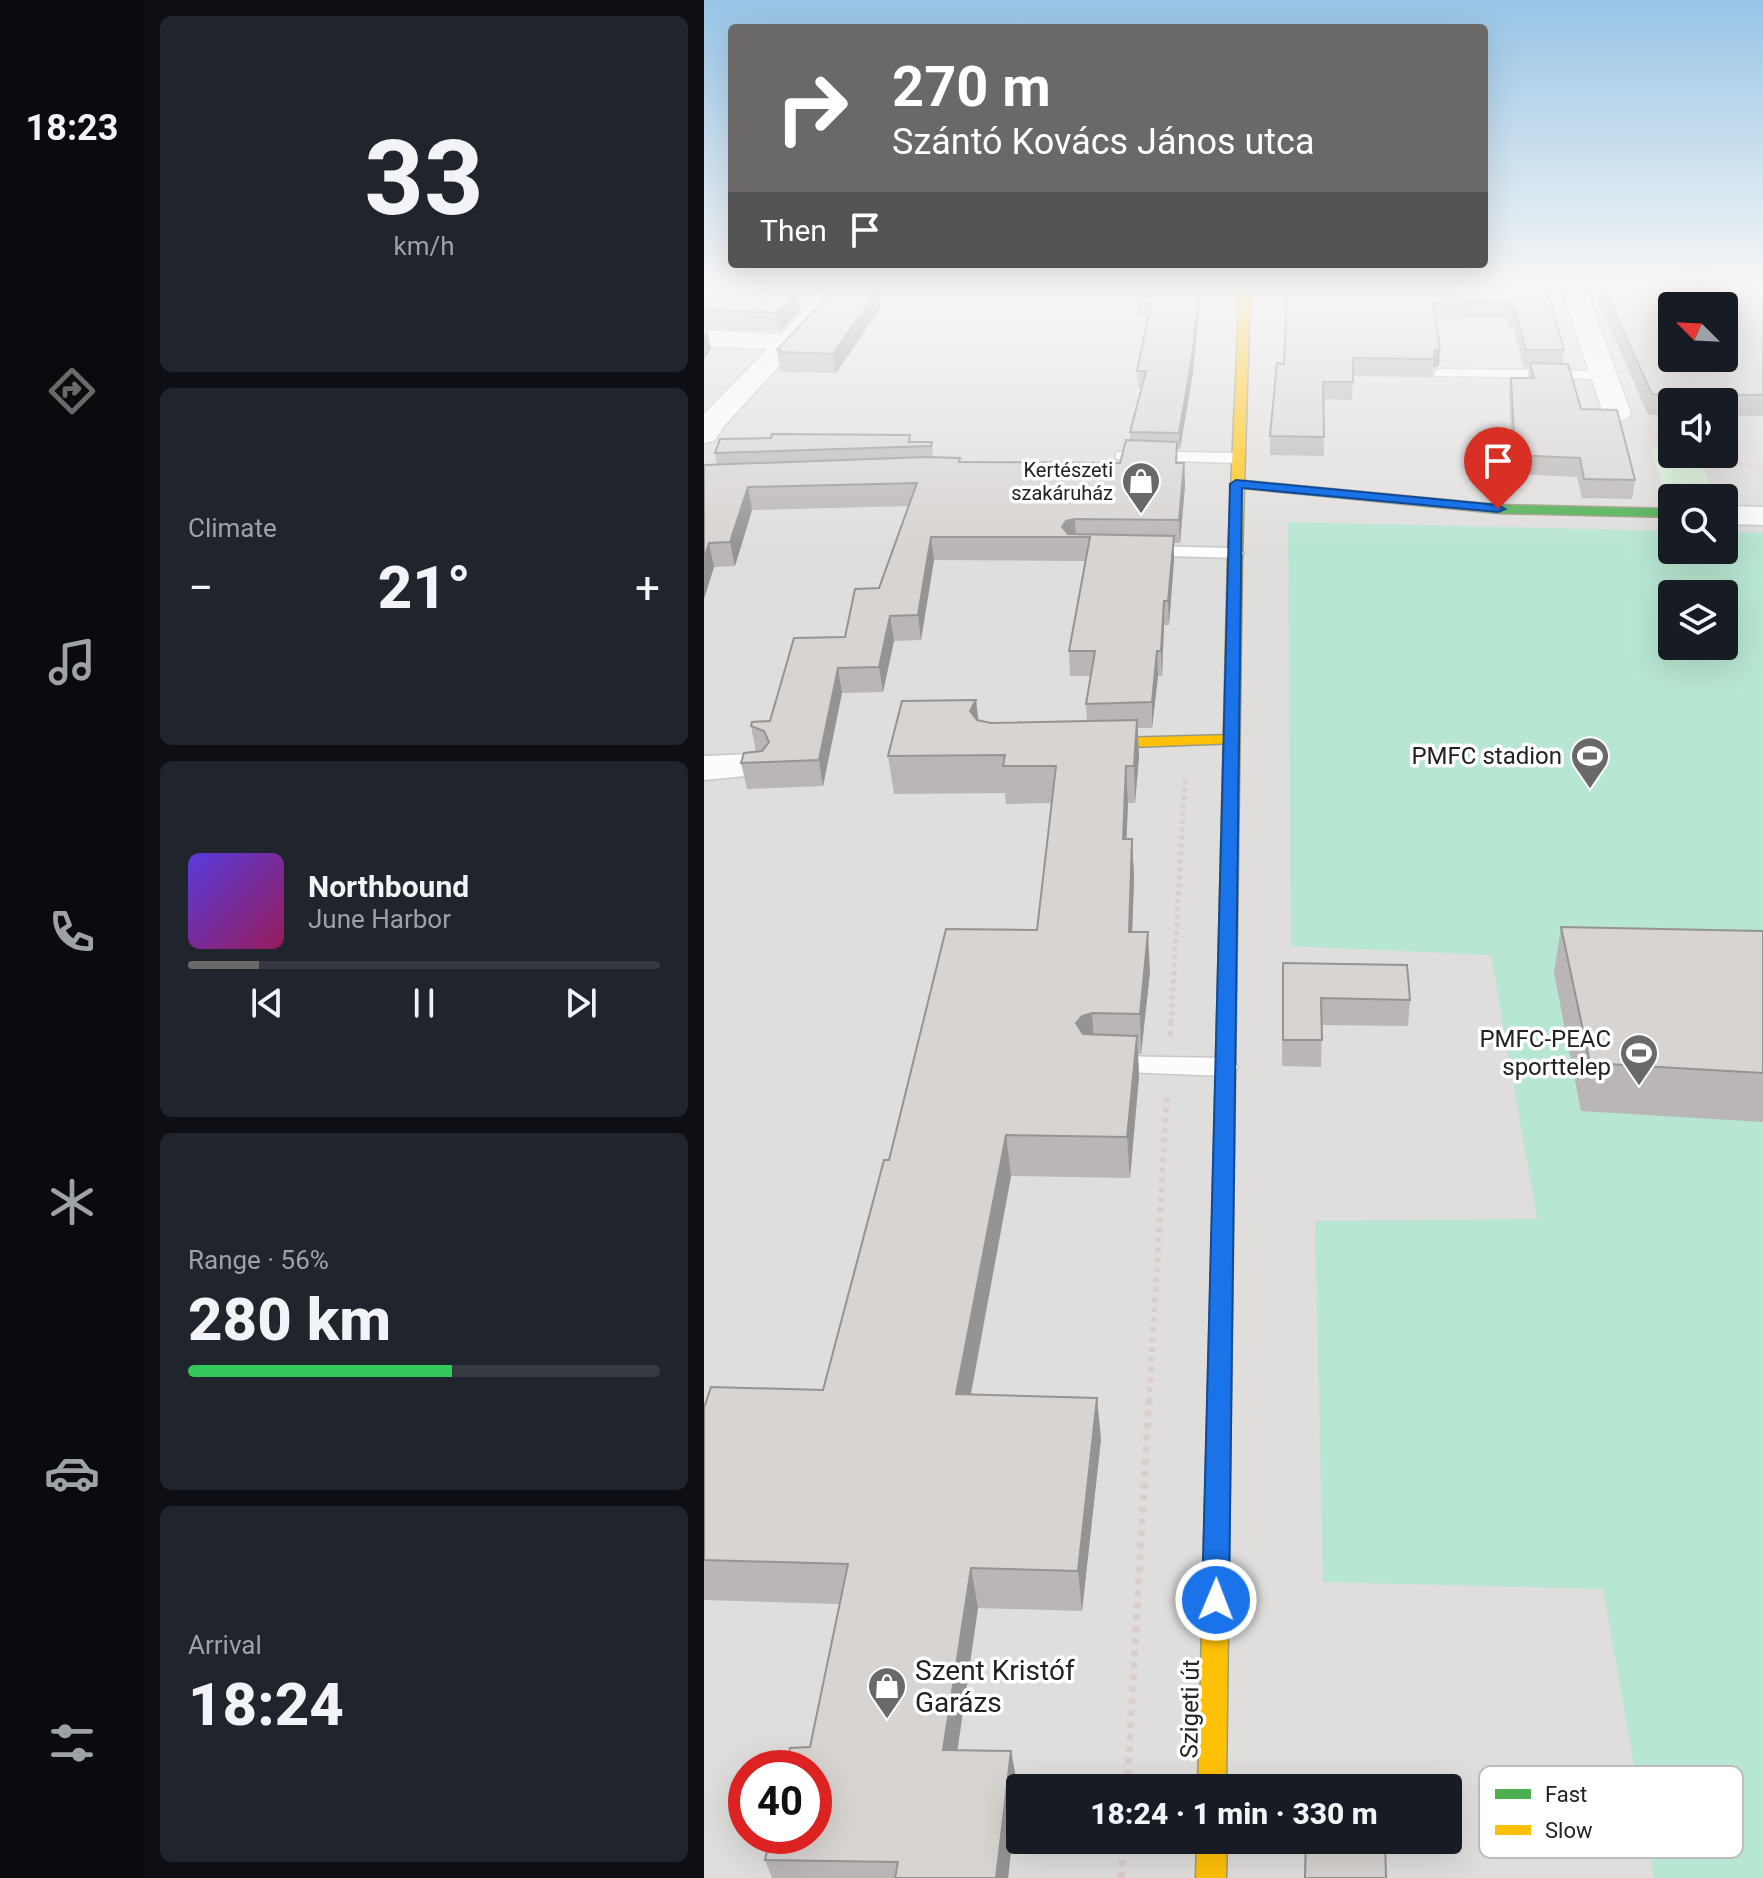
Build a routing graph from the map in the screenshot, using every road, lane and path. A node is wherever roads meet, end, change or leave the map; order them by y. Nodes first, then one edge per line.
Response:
1 (757, 375) edge
2 (1241, 375) edge
3 (1574, 375) edge
4 (1604, 375) joint
5 (1617, 413) edge
6 (704, 435) edge
7 (1122, 456) edge
8 (1237, 458) junction
9 (1738, 462) edge
10 (1763, 471) edge
11 (1236, 484) junction
12 (1658, 513) edge
13 (1738, 515) edge
14 (1763, 516) edge
15 (1122, 551) edge
16 (1235, 553) junction
17 (1232, 740) junction
18 (1187, 741) junction
19 (1054, 744) edge
20 (753, 766) edge
21 (704, 768) edge
22 (1095, 1065) edge
23 (1169, 1066) junction
24 (1225, 1067) junction
25 (1128, 1774) edge
26 (1212, 1774) edge
27 (1123, 1854) edge
28 (1212, 1854) edge
29 (1121, 1878) edge
30 (1211, 1878) edge

1 - 6 street
2 - 8 street, Szigeti út
3 - 4 lane
4 - 5 street
7 - 8 lane
8 - 11 street, Szigeti út
9 - 10 path
11 - 12 street
11 - 16 street, Szigeti út
13 - 14 street
15 - 16 lane
16 - 17 street, Szigeti út
17 - 18 street
17 - 24 street, Szigeti út
18 - 19 street
18 - 23 path
20 - 21 street
22 - 23 lane
23 - 24 lane
23 - 25 path
24 - 26 street, Szigeti út
27 - 29 path
28 - 30 street

